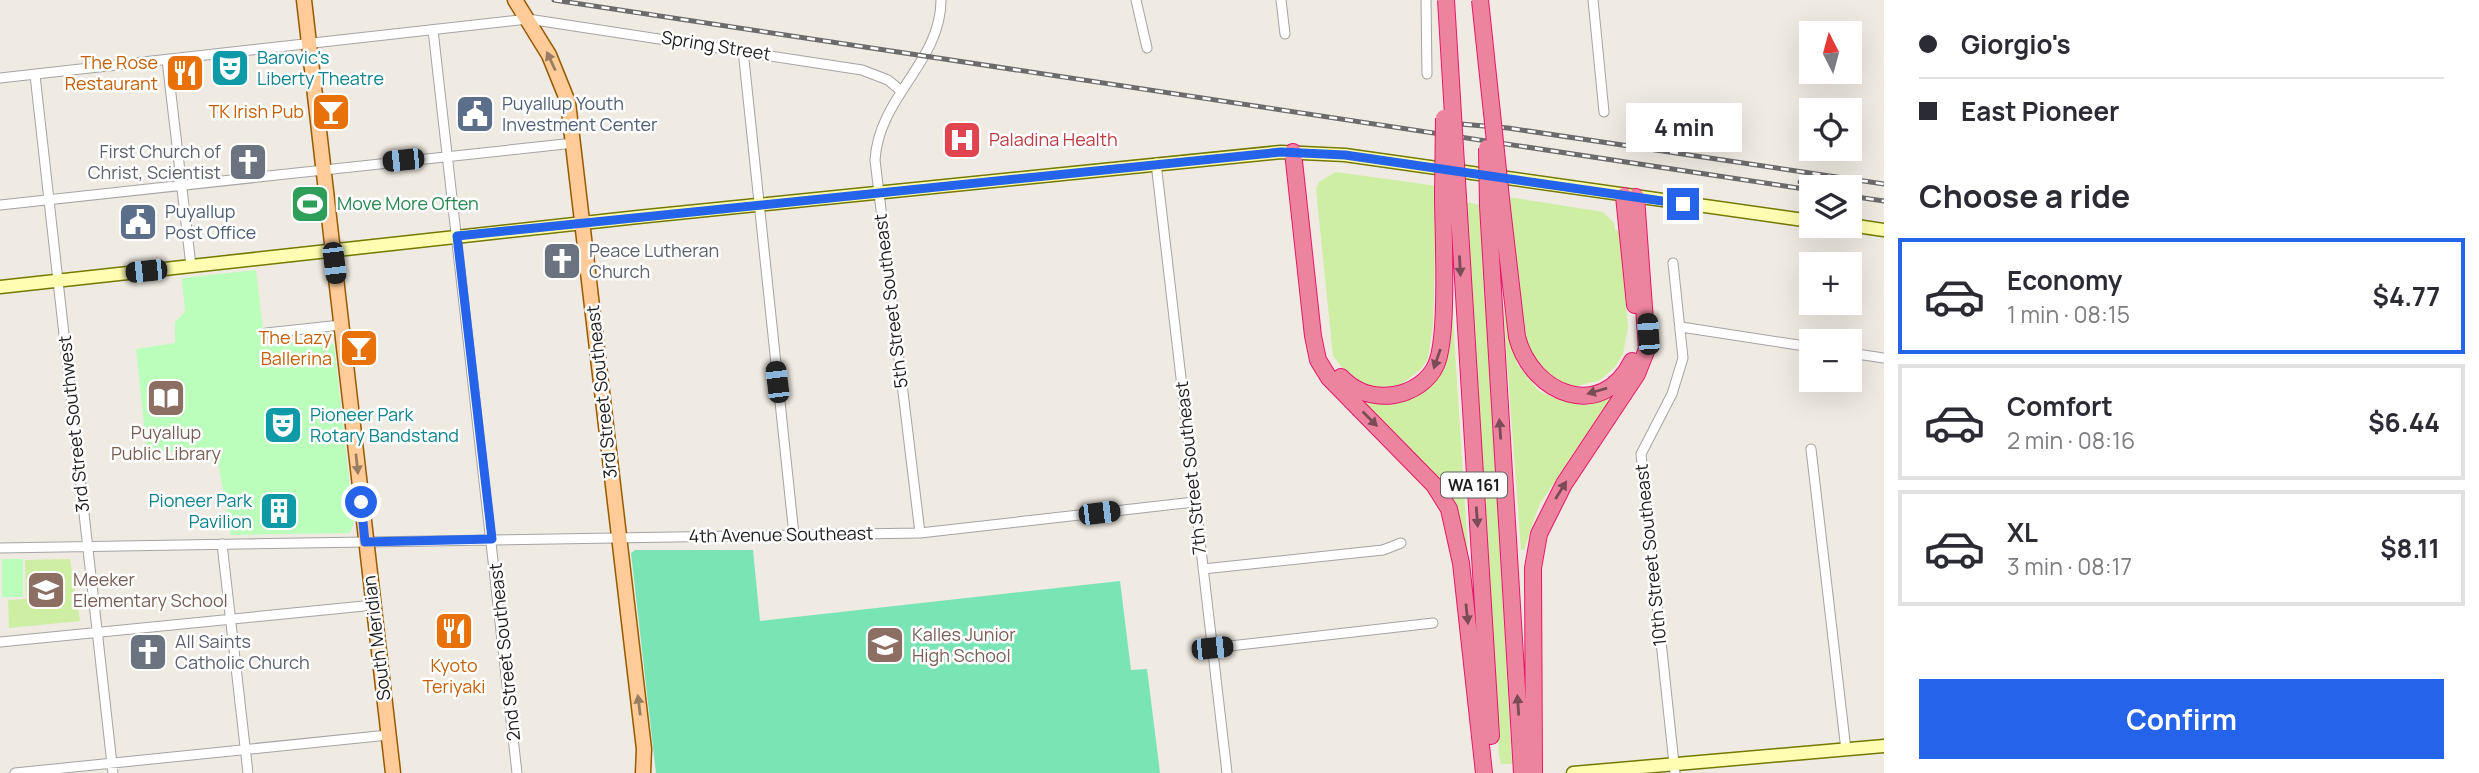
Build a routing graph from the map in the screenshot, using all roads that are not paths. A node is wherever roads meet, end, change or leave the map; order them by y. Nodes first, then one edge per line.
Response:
1 (304, 0) edge
2 (515, 0) edge
3 (941, 0) edge
4 (1136, 0) edge
5 (1282, 0) edge
6 (1426, 0) edge
7 (1446, 0) edge
8 (1480, 0) edge
9 (1593, 0) edge
10 (528, 19) junction
11 (433, 30) junction
12 (1286, 34) dead end
13 (310, 44) junction
14 (1147, 48) dead end
15 (743, 50) junction
16 (167, 60) junction
17 (1427, 74) dead end
18 (35, 75) junction
19 (0, 78) edge
20 (900, 90) junction
21 (1604, 112) dead end
22 (573, 144) junction
23 (1298, 152) junction
24 (448, 155) junction
25 (1156, 163) junction
26 (324, 169) junction
27 (181, 184) junction
28 (878, 191) junction
29 (1450, 196) junction
30 (1630, 197) junction
31 (49, 200) junction
32 (757, 204) junction
33 (0, 205) edge
34 (1495, 207) junction
35 (1799, 218) edge
36 (583, 223) junction
37 (1862, 227) edge
38 (1884, 230) edge
39 (457, 236) junction
40 (333, 250) junction
41 (1673, 263) dead end
42 (191, 266) junction
43 (58, 280) junction
44 (0, 287) edge
45 (341, 325) junction
46 (1681, 327) junction
47 (266, 333) dead end
48 (1799, 345) edge
49 (1862, 355) edge
50 (1884, 358) edge
51 (1811, 449) dead end
52 (1195, 502) junction
53 (920, 533) junction
54 (794, 535) junction
55 (618, 536) junction
56 (492, 539) junction
57 (365, 542) junction
58 (1401, 542) dead end
59 (222, 544) junction
60 (88, 547) junction
61 (0, 548) edge
62 (1203, 569) junction
63 (374, 606) junction
64 (231, 619) junction
65 (1433, 623) dead end
66 (97, 633) junction
67 (0, 642) edge
68 (1212, 648) junction
69 (388, 735) junction
70 (1884, 746) edge
71 (246, 750) junction
72 (1846, 750) junction
73 (112, 768) edge
74 (1675, 769) edge
75 (15, 773) edge
76 (248, 773) edge
77 (393, 773) edge
78 (517, 773) edge
79 (643, 773) edge
80 (1227, 773) edge
81 (1485, 773) edge
82 (1493, 773) edge
83 (1522, 773) edge
84 (1534, 773) edge
85 (1573, 773) edge

1 - 13 main road, South Meridian
2 - 10 main road, 3rd Street Southeast
3 - 20 street, 5th Street Southeast
4 - 14 street
5 - 12 street
6 - 17 street
7 - 29 highway, bridge
8 - 34 highway, WA 161, bridge
9 - 21 street
10 - 11 street, Spring Street
10 - 15 street, Spring Street
22 -> 10 main road, 3rd Street Southeast
11 - 13 street, Spring Street
11 - 24 street, 2nd Street Southeast
13 - 16 street, Spring Street
13 - 26 main road, South Meridian
15 - 20 street, Spring Street
15 - 32 street
16 - 18 street, Spring Street
16 - 27 street
18 - 19 street, Spring Street
18 - 31 street, 3rd Street Southwest
20 - 28 street, 5th Street Southeast
22 - 24 street
22 - 36 main road, 3rd Street Southeast
23 - 25 main road
29 -> 23 highway
23 - 30 main road
23 -> 81 highway
24 - 26 street
24 - 39 street, 2nd Street Southeast
25 - 28 main road
25 - 52 street, 7th Street Southeast
26 - 27 street
26 - 40 main road, South Meridian
27 - 31 street
27 - 42 street
28 - 32 main road
28 - 53 street, 5th Street Southeast
29 -> 82 highway, WA 161
30 -> 34 highway
30 - 35 main road
84 -> 30 highway
31 - 33 street
31 - 43 street, 3rd Street Southwest
32 - 36 main road
32 - 54 street
83 -> 34 highway, WA 161
36 - 39 main road
36 - 55 main road, 3rd Street Southeast
37 - 38 main road
39 - 40 main road
39 - 56 street, 2nd Street Southeast
40 - 42 main road
40 - 45 main road, South Meridian
41 - 46 street, 10th Street Southeast
42 - 43 main road
43 - 44 main road
43 - 60 street, 3rd Street Southwest
45 - 47 street
45 -> 57 main road, South Meridian
46 - 48 street
46 - 74 street, 10th Street Southeast
49 - 50 street
51 - 72 street
52 - 53 street, 4th Avenue Southeast
52 - 62 street, 7th Street Southeast
53 - 54 street, 4th Avenue Southeast
54 - 55 street, 4th Avenue Southeast
55 - 56 street, 4th Avenue Southeast
79 -> 55 main road, 3rd Street Southeast
56 - 57 street, 4th Avenue Southeast
56 - 78 street, 2nd Street Southeast
57 - 59 street, 4th Avenue Southeast
57 - 63 main road, South Meridian
58 - 62 street
59 - 60 street, 4th Avenue Southeast
59 - 64 street
60 - 61 street, 4th Avenue Southeast
60 - 66 street, 3rd Street Southwest
62 - 68 street, 7th Street Southeast
63 - 64 street
63 - 69 main road, South Meridian
64 - 66 street
64 - 71 street
65 - 68 street
66 - 67 street
66 - 73 street, 3rd Street Southwest
68 - 80 street, 7th Street Southeast
69 - 71 street
69 - 77 main road, South Meridian
70 - 72 main road
71 - 73 street
71 - 76 street
72 - 74 main road
73 - 75 street
74 - 85 main road

